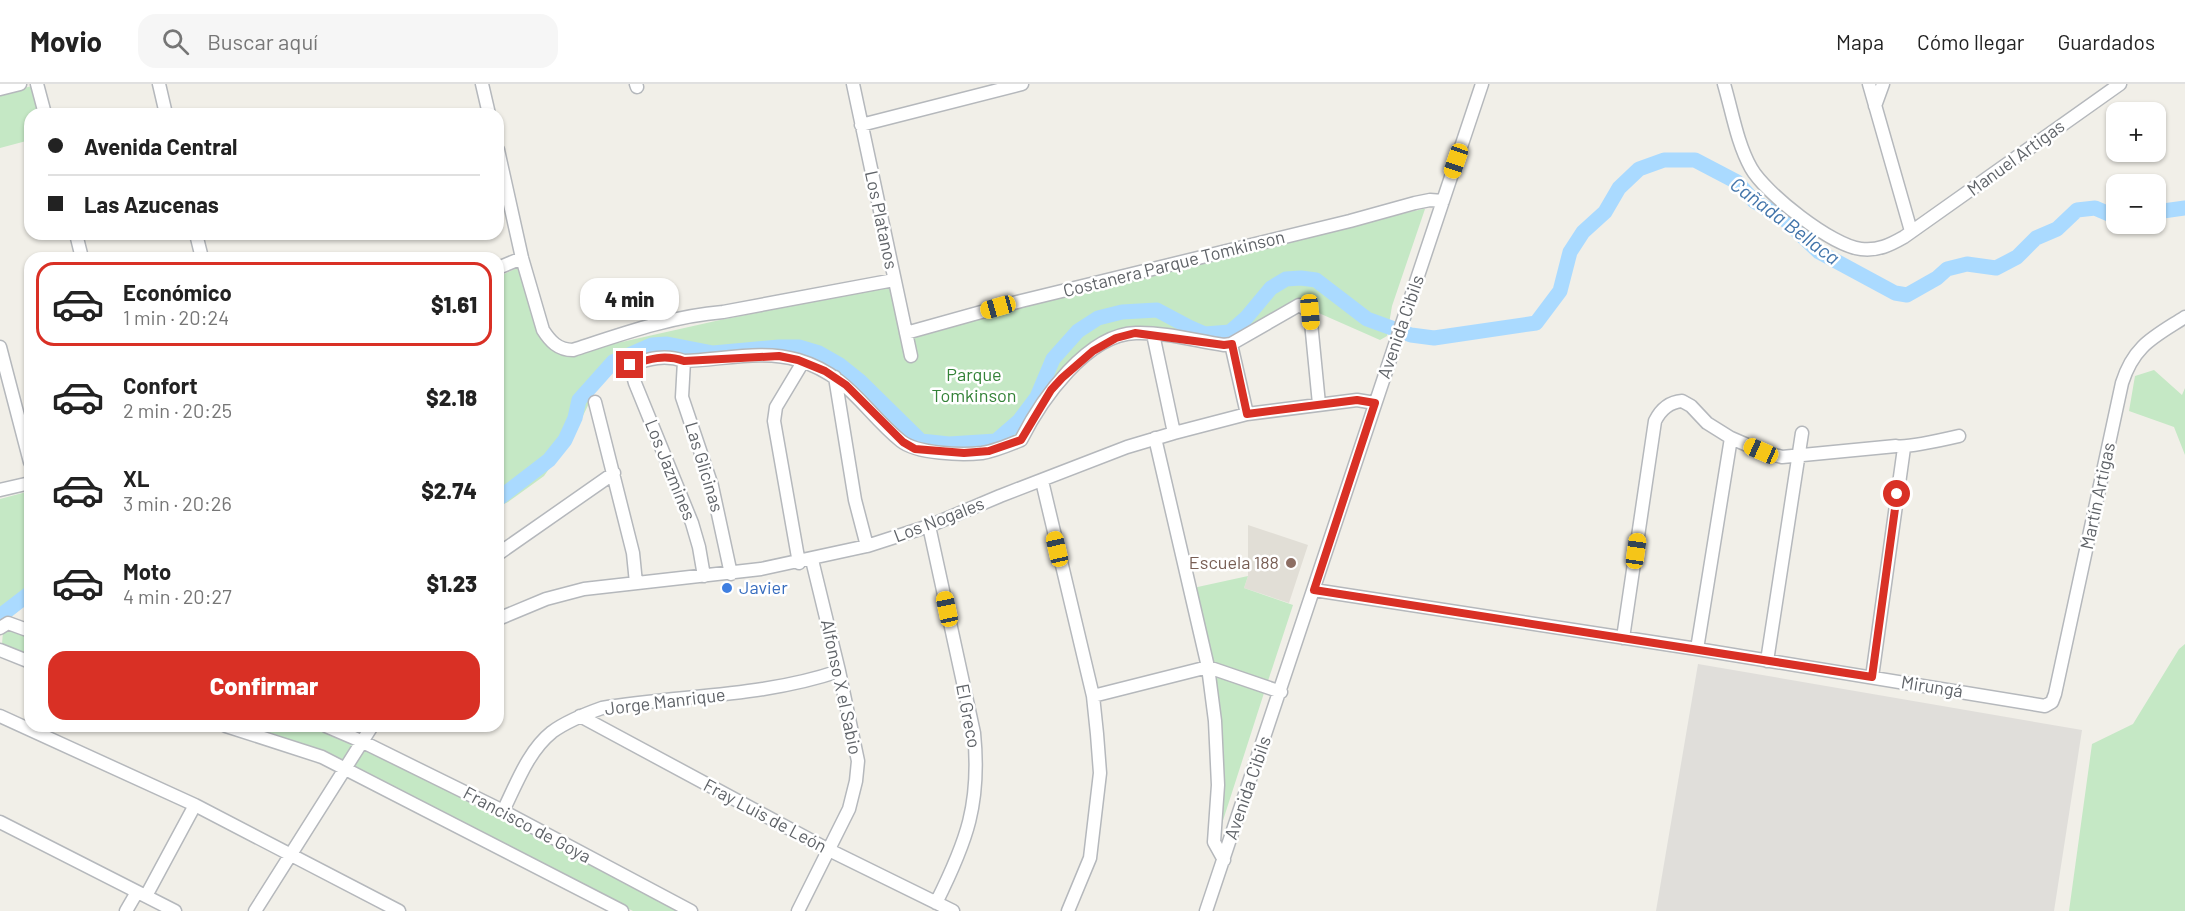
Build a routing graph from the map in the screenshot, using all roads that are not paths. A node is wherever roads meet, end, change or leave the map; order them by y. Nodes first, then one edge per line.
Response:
1 (20, 84) edge
2 (37, 84) edge
3 (159, 84) edge
4 (482, 84) edge
5 (853, 84) edge
6 (1022, 84) edge
7 (1482, 84) edge
8 (1724, 84) edge
9 (1869, 84) edge
10 (1883, 84) edge
11 (2120, 84) edge
12 (0, 89) edge
13 (1875, 106) junction
14 (43, 108) edge
15 (165, 108) edge
16 (488, 108) edge
17 (861, 125) junction
18 (504, 177) edge
19 (1443, 201) junction
20 (1911, 231) junction
21 (522, 258) junction
22 (504, 266) edge
23 (894, 280) junction
24 (2185, 316) edge
25 (906, 333) junction
26 (1153, 334) junction
27 (1232, 344) junction
28 (0, 347) edge
29 (911, 356) dead end
30 (684, 361) junction
31 (804, 362) junction
32 (835, 376) junction
33 (595, 402) dead end
34 (1375, 403) junction
35 (1319, 404) junction
36 (1247, 414) junction
37 (1174, 433) junction
38 (1802, 434) dead end
39 (1959, 436) dead end
40 (1155, 438) junction
41 (1731, 438) junction
42 (24, 439) edge
43 (1904, 448) junction
44 (1798, 456) junction
45 (614, 473) junction
46 (1042, 481) junction
47 (24, 484) edge
48 (0, 490) edge
49 (929, 526) junction
50 (867, 546) junction
51 (504, 551) edge
52 (812, 560) junction
53 (799, 562) junction
54 (731, 574) junction
55 (704, 576) junction
56 (636, 583) junction
57 (1314, 590) junction
58 (504, 616) edge
59 (4, 626) edge
60 (24, 630) edge
61 (1623, 638) junction
62 (1698, 649) junction
63 (0, 650) edge
64 (24, 660) edge
65 (1767, 661) junction
66 (1208, 667) junction
67 (839, 671) junction
68 (1872, 677) junction
69 (1281, 692) junction
70 (1093, 696) junction
71 (2052, 702) joint
72 (580, 716) junction
73 (2, 717) edge
74 (24, 727) edge
75 (35, 732) edge
76 (245, 732) edge
77 (340, 732) edge
78 (368, 732) edge
79 (361, 741) junction
80 (345, 768) junction
81 (195, 805) junction
82 (503, 811) junction
83 (0, 822) edge
84 (829, 850) junction
85 (290, 854) junction
86 (1224, 860) junction
87 (142, 894) junction
88 (936, 903) junction
89 (126, 911) edge
90 (175, 911) edge
91 (255, 911) edge
92 (399, 911) edge
93 (622, 911) edge
94 (691, 911) edge
95 (798, 911) edge
96 (953, 911) edge
97 (1068, 911) edge
98 (1206, 911) edge

1 - 12 street
2 - 14 street
3 - 15 street
4 - 16 street
5 - 17 street, Los Platanos
6 - 17 street
7 - 19 street, Avenida Cibils
8 - 20 street, Manuel Artigas
9 - 13 street
10 - 13 street
11 - 20 street, Manuel Artigas
13 - 20 street
17 - 23 street, Los Platanos
18 - 21 street
19 - 25 street, Costanera Parque Tomkinson
19 - 34 street, Avenida Cibils
21 - 22 street
21 - 23 street
23 - 25 street, Los Platanos
24 - 71 street, Martín Artigas
25 - 29 street, Los Platanos
26 - 27 street
26 - 32 street
26 - 37 street
27 - 35 street
27 - 36 street
28 - 42 street
30 - 31 street
30 - 54 street, Las Glicinas
30 - 55 street, Los Jazmines
31 - 32 street
31 - 53 street
32 - 50 street
33 - 45 street
34 - 35 street, Los Nogales
34 - 57 street, Avenida Cibils
35 - 36 street, Los Nogales
36 - 37 street, Los Nogales
37 - 40 street, Los Nogales
38 - 44 street
39 - 43 street
40 - 46 street, Los Nogales
40 - 66 street
41 - 44 street
41 - 61 street
41 - 62 street
43 - 44 street
43 - 68 street
44 - 65 street
45 - 51 street
45 - 56 street
46 - 49 street, Los Nogales
46 - 70 street
47 - 48 street
49 - 50 street, Los Nogales
49 - 88 street, El Greco
50 - 52 street, Los Nogales
52 - 53 street, Los Nogales
52 - 67 street, Alfonso X el Sabio
53 - 54 street, Los Nogales
54 - 55 street, Los Nogales
55 - 56 street, Los Nogales
56 - 58 street, Los Nogales
57 - 61 street, Mirungá
57 - 69 street, Avenida Cibils
59 - 60 street
61 - 62 street, Mirungá
62 - 65 street, Mirungá
63 - 64 street
65 - 68 street, Mirungá
66 - 69 street
66 - 70 street
66 - 86 street
67 - 72 street, Jorge Manrique
67 - 84 street, Alfonso X el Sabio
68 - 71 street, Mirungá
69 - 86 street, Avenida Cibils
70 - 97 street
72 - 82 street, Jorge Manrique
72 - 84 street, Fray Luis de León
73 - 74 street
75 - 81 street
76 - 80 street, Francisco de Goya
77 - 79 street, Francisco de Goya
78 - 79 street
79 - 80 street
79 - 82 street, Francisco de Goya
80 - 85 street
80 - 93 street, Francisco de Goya
81 - 85 street
81 - 87 street
82 - 94 street, Francisco de Goya
83 - 87 street
84 - 88 street, Fray Luis de León
84 - 95 street, Alfonso X el Sabio
85 - 91 street
85 - 92 street
86 - 98 street, Avenida Cibils
87 - 89 street
87 - 90 street
88 - 96 street, Fray Luis de León

